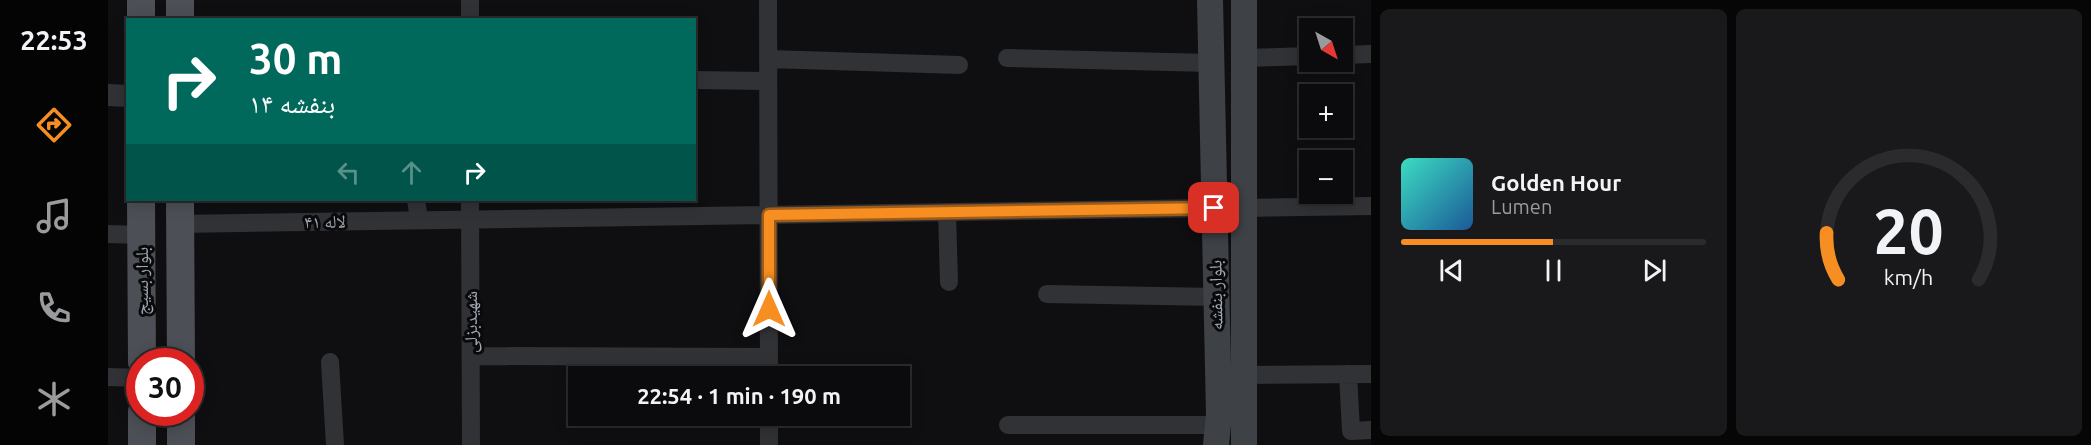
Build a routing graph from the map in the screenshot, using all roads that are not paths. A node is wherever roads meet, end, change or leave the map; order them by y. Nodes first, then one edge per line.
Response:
1 (141, 0) edge
2 (180, 0) edge
3 (470, 0) edge
4 (768, 0) edge
5 (1210, 0) edge
6 (1244, 0) edge
7 (141, 18) edge
8 (180, 18) edge
9 (470, 18) edge
10 (1371, 54) edge
11 (1353, 55) edge
12 (1299, 56) edge
13 (1007, 58) dead end
14 (1244, 58) junction
15 (769, 59) junction
16 (1211, 63) junction
17 (959, 65) dead end
18 (696, 80) edge
19 (768, 81) junction
20 (108, 95) edge
21 (126, 96) edge
22 (141, 201) edge
23 (416, 201) edge
24 (470, 201) edge
25 (1371, 206) edge
26 (1214, 208) junction
27 (1244, 208) junction
28 (180, 212) edge
29 (947, 212) junction
30 (769, 215) junction
31 (419, 220) junction
32 (470, 220) junction
33 (108, 234) edge
34 (141, 235) junction
35 (949, 282) dead end
36 (1047, 294) dead end
37 (1216, 297) junction
38 (142, 348) edge
39 (180, 348) edge
40 (471, 356) junction
41 (769, 357) junction
42 (330, 362) dead end
43 (769, 366) edge
44 (1348, 374) junction
45 (1371, 374) edge
46 (1244, 375) junction
47 (108, 377) edge
48 (126, 378) edge
49 (1008, 425) dead end
50 (142, 426) edge
51 (181, 426) edge
52 (769, 426) edge
53 (1371, 430) edge
54 (1217, 435) edge
55 (142, 445) edge
56 (181, 445) edge
57 (335, 445) edge
58 (471, 445) edge
59 (769, 445) edge
60 (1244, 445) edge

1 - 7 main road
2 - 8 main road
3 - 9 street
4 - 15 street
5 - 16 main road, بلوار بنفشه
6 - 14 main road, بلوار بنفشه
10 - 11 street
12 - 14 street
13 - 16 street
14 - 27 main road, بلوار بنفشه
15 - 17 street
15 - 19 street
16 - 26 main road, بلوار بنفشه
18 - 19 street
19 - 30 street
20 - 21 street
22 - 34 main road, بلوار بسیج
23 - 31 street
24 - 32 street, شهیدبزلی
25 - 27 street
26 - 29 street, لاله ۴۱
26 - 37 main road, بلوار بنفشه
27 - 46 main road, بلوار بنفشه
28 - 31 street, لاله ۴۱
28 - 39 main road
29 - 30 street, لاله ۴۱
29 - 35 street
30 - 32 street, لاله ۴۱
30 - 41 street
31 - 32 street, لاله ۴۱
32 - 40 street, شهیدبزلی
33 - 34 street
34 - 38 main road, بلوار بسیج
36 - 37 street
37 - 54 main road, بلوار بنفشه
40 - 41 street
40 - 58 street, شهیدبزلی
41 - 43 street
42 - 57 street
44 - 45 street
44 - 46 street
44 - 53 street
46 - 60 main road, بلوار بنفشه
47 - 48 street
49 - 54 street
50 - 55 main road
51 - 56 main road
52 - 59 street

